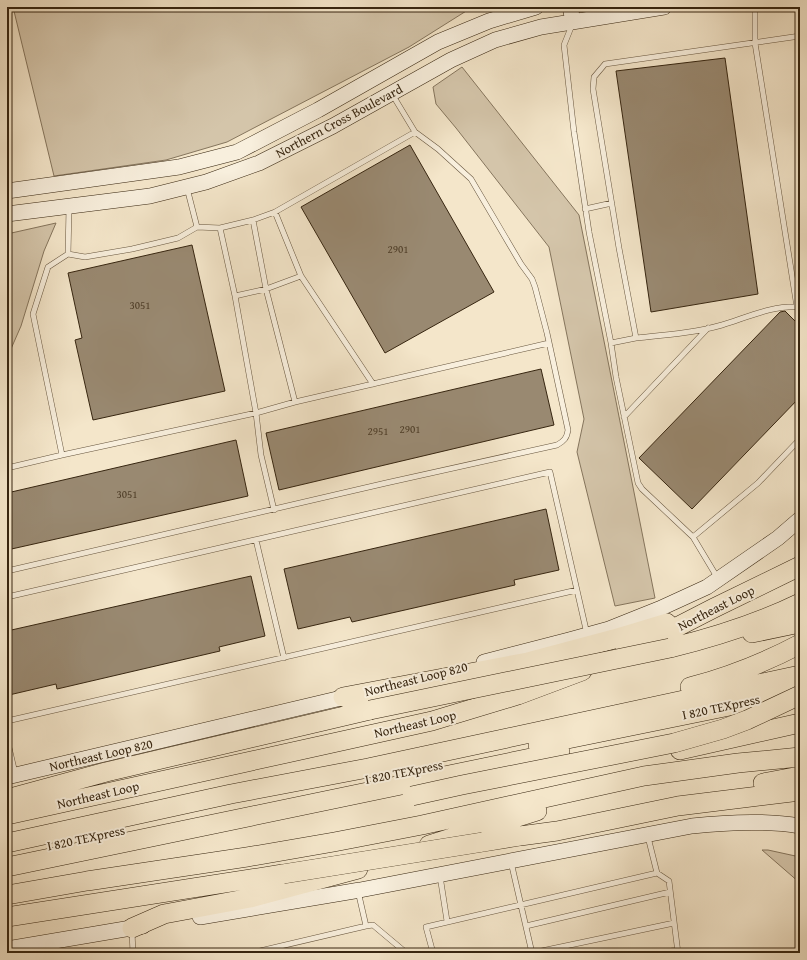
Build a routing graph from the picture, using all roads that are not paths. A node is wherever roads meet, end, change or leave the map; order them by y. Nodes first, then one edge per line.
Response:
1 (536, 7) edge
2 (664, 7) edge
3 (755, 7) edge
4 (572, 14) edge
5 (800, 36) edge
6 (755, 43) junction
7 (7, 55) edge
8 (7, 61) edge
9 (392, 93) junction
10 (415, 132) junction
11 (179, 168) junction
12 (187, 187) junction
13 (7, 191) edge
14 (612, 203) junction
15 (69, 206) junction
16 (585, 209) junction
17 (275, 212) junction
18 (7, 214) edge
19 (253, 220) junction
20 (197, 227) junction
21 (220, 228) junction
22 (68, 254) junction
23 (301, 276) junction
24 (266, 289) junction
25 (235, 296) junction
26 (798, 307) edge
27 (708, 328) junction
28 (636, 338) junction
29 (549, 342) junction
30 (611, 343) junction
31 (373, 384) junction
32 (295, 402) junction
33 (256, 413) junction
34 (624, 417) junction
35 (800, 439) edge
36 (62, 455) junction
37 (7, 468) edge
38 (274, 510) junction
39 (800, 519) edge
40 (693, 537) junction
41 (256, 540) junction
42 (800, 566) edge
43 (7, 571) edge
44 (718, 580) junction
45 (577, 590) junction
46 (7, 597) edge
47 (800, 603) edge
48 (714, 608) junction
49 (800, 623) edge
50 (587, 635) junction
51 (800, 644) edge
52 (670, 648) junction
53 (284, 658) junction
54 (800, 675) edge
55 (800, 688) edge
56 (800, 695) edge
57 (343, 697) junction
58 (800, 705) edge
59 (7, 721) edge
60 (800, 723) edge
61 (7, 739) edge
62 (800, 757) edge
63 (706, 768) junction
64 (11, 776) edge
65 (800, 776) edge
66 (800, 791) edge
67 (231, 794) junction
68 (412, 796) junction
69 (7, 799) edge
70 (7, 815) edge
71 (800, 826) edge
72 (647, 834) junction
73 (520, 836) junction
74 (7, 843) edge
75 (7, 855) edge
76 (511, 861) junction
77 (7, 867) edge
78 (657, 873) junction
79 (7, 874) edge
80 (440, 875) junction
81 (358, 890) junction
82 (670, 892) junction
83 (7, 895) edge
84 (521, 904) junction
85 (7, 917) edge
86 (447, 921) junction
87 (674, 922) junction
88 (366, 926) junction
89 (526, 926) junction
90 (132, 928) junction
91 (7, 949) edge
92 (678, 951) edge
93 (134, 953) edge
94 (251, 953) edge
95 (405, 953) edge
96 (433, 953) edge
97 (532, 953) edge
98 (659, 953) edge

1 - 11 main road, Northern Cross Boulevard
2 - 4 main road, Northern Cross Boulevard
3 - 6 lane
4 - 9 main road, Northern Cross Boulevard
4 - 16 lane
5 - 6 lane
6 - 14 lane
6 - 26 lane
7 - 8 lane
9 - 10 lane
9 - 12 main road, Northern Cross Boulevard
10 - 17 lane
10 - 29 lane
11 - 12 main road
11 - 13 main road, Northern Cross Boulevard
12 - 15 main road, Northern Cross Boulevard
12 - 20 lane
14 - 16 lane
14 - 28 lane
15 - 18 main road, Northern Cross Boulevard
15 - 22 lane
16 - 30 lane
17 - 19 lane
17 - 23 lane
19 - 21 lane
19 - 24 lane
20 - 21 lane
20 - 22 lane
21 - 25 lane
22 - 36 lane
23 - 24 lane
23 - 31 lane
24 - 25 lane
24 - 32 lane
25 - 33 lane
26 - 27 lane
27 - 28 lane
27 - 34 lane
28 - 30 lane
29 - 31 lane
29 - 38 lane
30 - 34 lane
31 - 32 lane
32 - 33 lane
33 - 36 lane
33 - 38 lane
34 - 40 lane
35 - 40 lane
36 - 37 lane
38 - 43 lane
39 - 44 main road, Northeast Loop 820
40 - 44 lane
41 - 45 lane
41 - 46 lane
41 - 53 lane
42 - 48 highway, Northeast Loop
44 - 50 main road, Northeast Loop 820
45 - 50 lane
45 - 53 lane
47 - 52 highway
48 - 57 highway
48 - 70 highway, Northeast Loop
49 - 52 highway
50 - 57 main road, Northeast Loop 820
51 - 67 highway
52 - 69 highway, bridge
53 - 59 lane
54 - 67 highway
55 - 75 highway, I 820 TEXpress
56 - 68 highway, bridge
57 - 64 main road, Northeast Loop 820
58 - 77 highway, I 820 TEXpress
60 - 68 highway, bridge
61 - 64 lane
62 - 63 highway
63 - 83 highway
63 - 90 highway
65 - 73 highway
66 - 73 highway
67 - 74 highway
68 - 79 highway
71 - 72 main road
72 - 76 main road
72 - 78 lane
73 - 85 highway, bridge
76 - 80 main road
76 - 84 lane
78 - 82 lane
78 - 84 lane
80 - 81 main road
80 - 86 lane
81 - 88 lane
81 - 90 main road
82 - 87 lane
82 - 89 lane
84 - 86 lane
84 - 89 lane
86 - 96 lane
87 - 92 lane
87 - 97 lane
88 - 94 lane
88 - 95 lane
89 - 97 lane
90 - 91 main road
90 - 93 lane
92 - 98 lane

